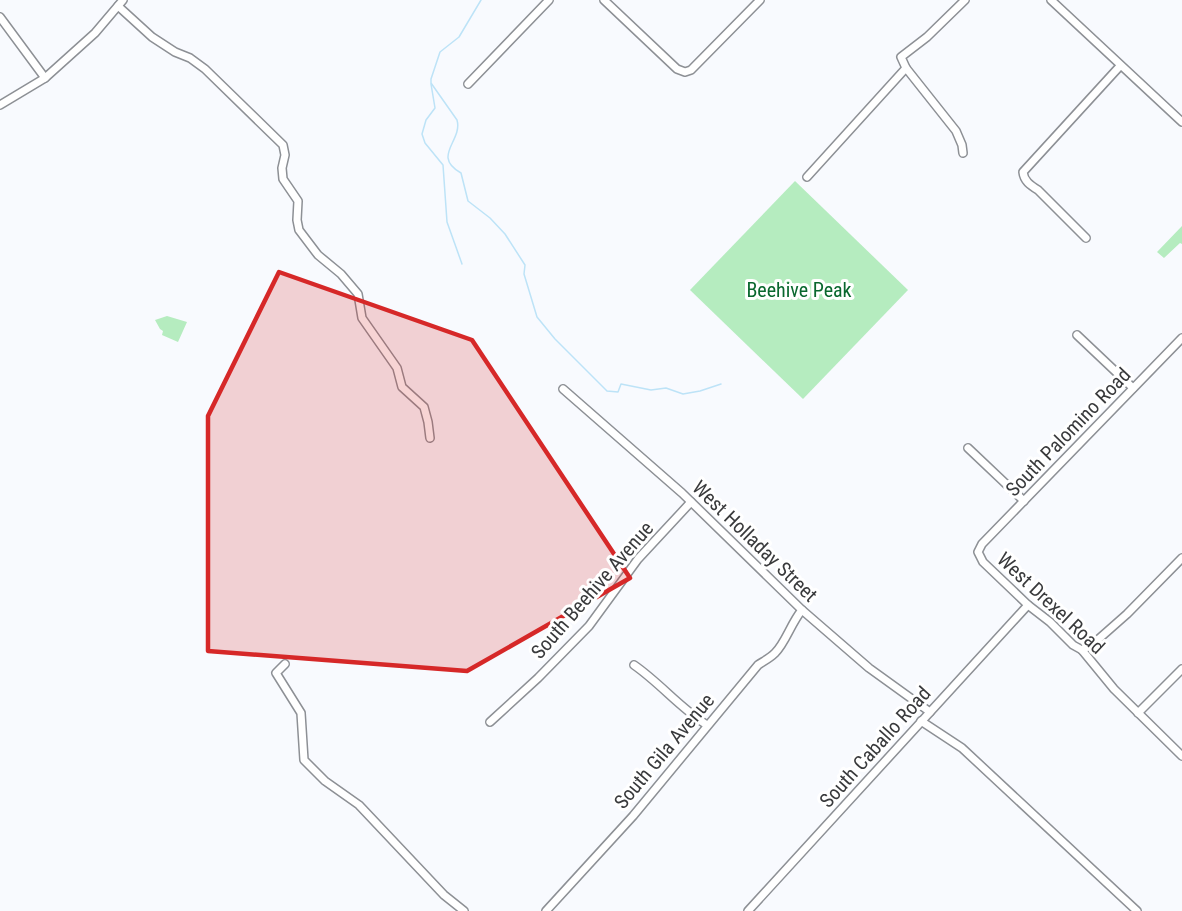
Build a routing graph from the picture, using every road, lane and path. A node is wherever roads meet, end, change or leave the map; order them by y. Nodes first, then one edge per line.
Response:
1 (549, 0) edge
2 (604, 0) edge
3 (760, 0) edge
4 (965, 0) edge
5 (1051, 0) edge
6 (120, 3) edge
7 (0, 17) edge
8 (1120, 66) junction
9 (906, 68) junction
10 (45, 78) junction
11 (468, 84) dead end
12 (0, 105) edge
13 (1182, 122) edge
14 (963, 153) dead end
15 (807, 177) dead end
16 (1086, 238) dead end
17 (1077, 336) dead end
18 (1182, 338) edge
19 (1133, 388) junction
20 (563, 389) dead end
21 (430, 438) dead end
22 (968, 448) dead end
23 (1024, 501) junction
24 (691, 502) junction
25 (979, 548) joint
26 (1182, 558) edge
27 (1028, 605) junction
28 (802, 610) junction
29 (1082, 650) junction
30 (285, 664) dead end
31 (633, 665) dead end
32 (1182, 669) edge
33 (930, 711) junction
34 (1138, 712) junction
35 (921, 721) junction
36 (490, 722) dead end
37 (707, 725) junction
38 (1182, 756) edge
39 (464, 911) edge
40 (546, 911) edge
41 (748, 911) edge
42 (1137, 911) edge

1 - 11 street
2 - 3 street
4 - 9 street
5 - 8 street
6 - 10 street
6 - 21 street
7 - 10 street
8 - 13 street
8 - 16 street
9 - 14 street
9 - 15 street
10 - 12 street
17 - 19 street
18 - 19 street, South Palomino Road
19 - 23 street, South Palomino Road
20 - 24 street, West Holladay Street
22 - 23 street
23 - 25 street, South Palomino Road
24 - 28 street, West Holladay Street
24 - 36 street, South Beehive Avenue
25 - 27 street, West Drexel Road
26 - 29 street
27 - 29 street, West Drexel Road
27 - 33 street, South Caballo Road
28 - 33 street, West Holladay Street
28 - 37 street, South Gila Avenue
29 - 34 street, West Drexel Road
30 - 39 street
31 - 37 street
32 - 34 street
33 - 35 street, South Caballo Road
34 - 38 street, West Drexel Road
35 - 41 street, South Caballo Road
35 - 42 street
37 - 40 street, South Gila Avenue

